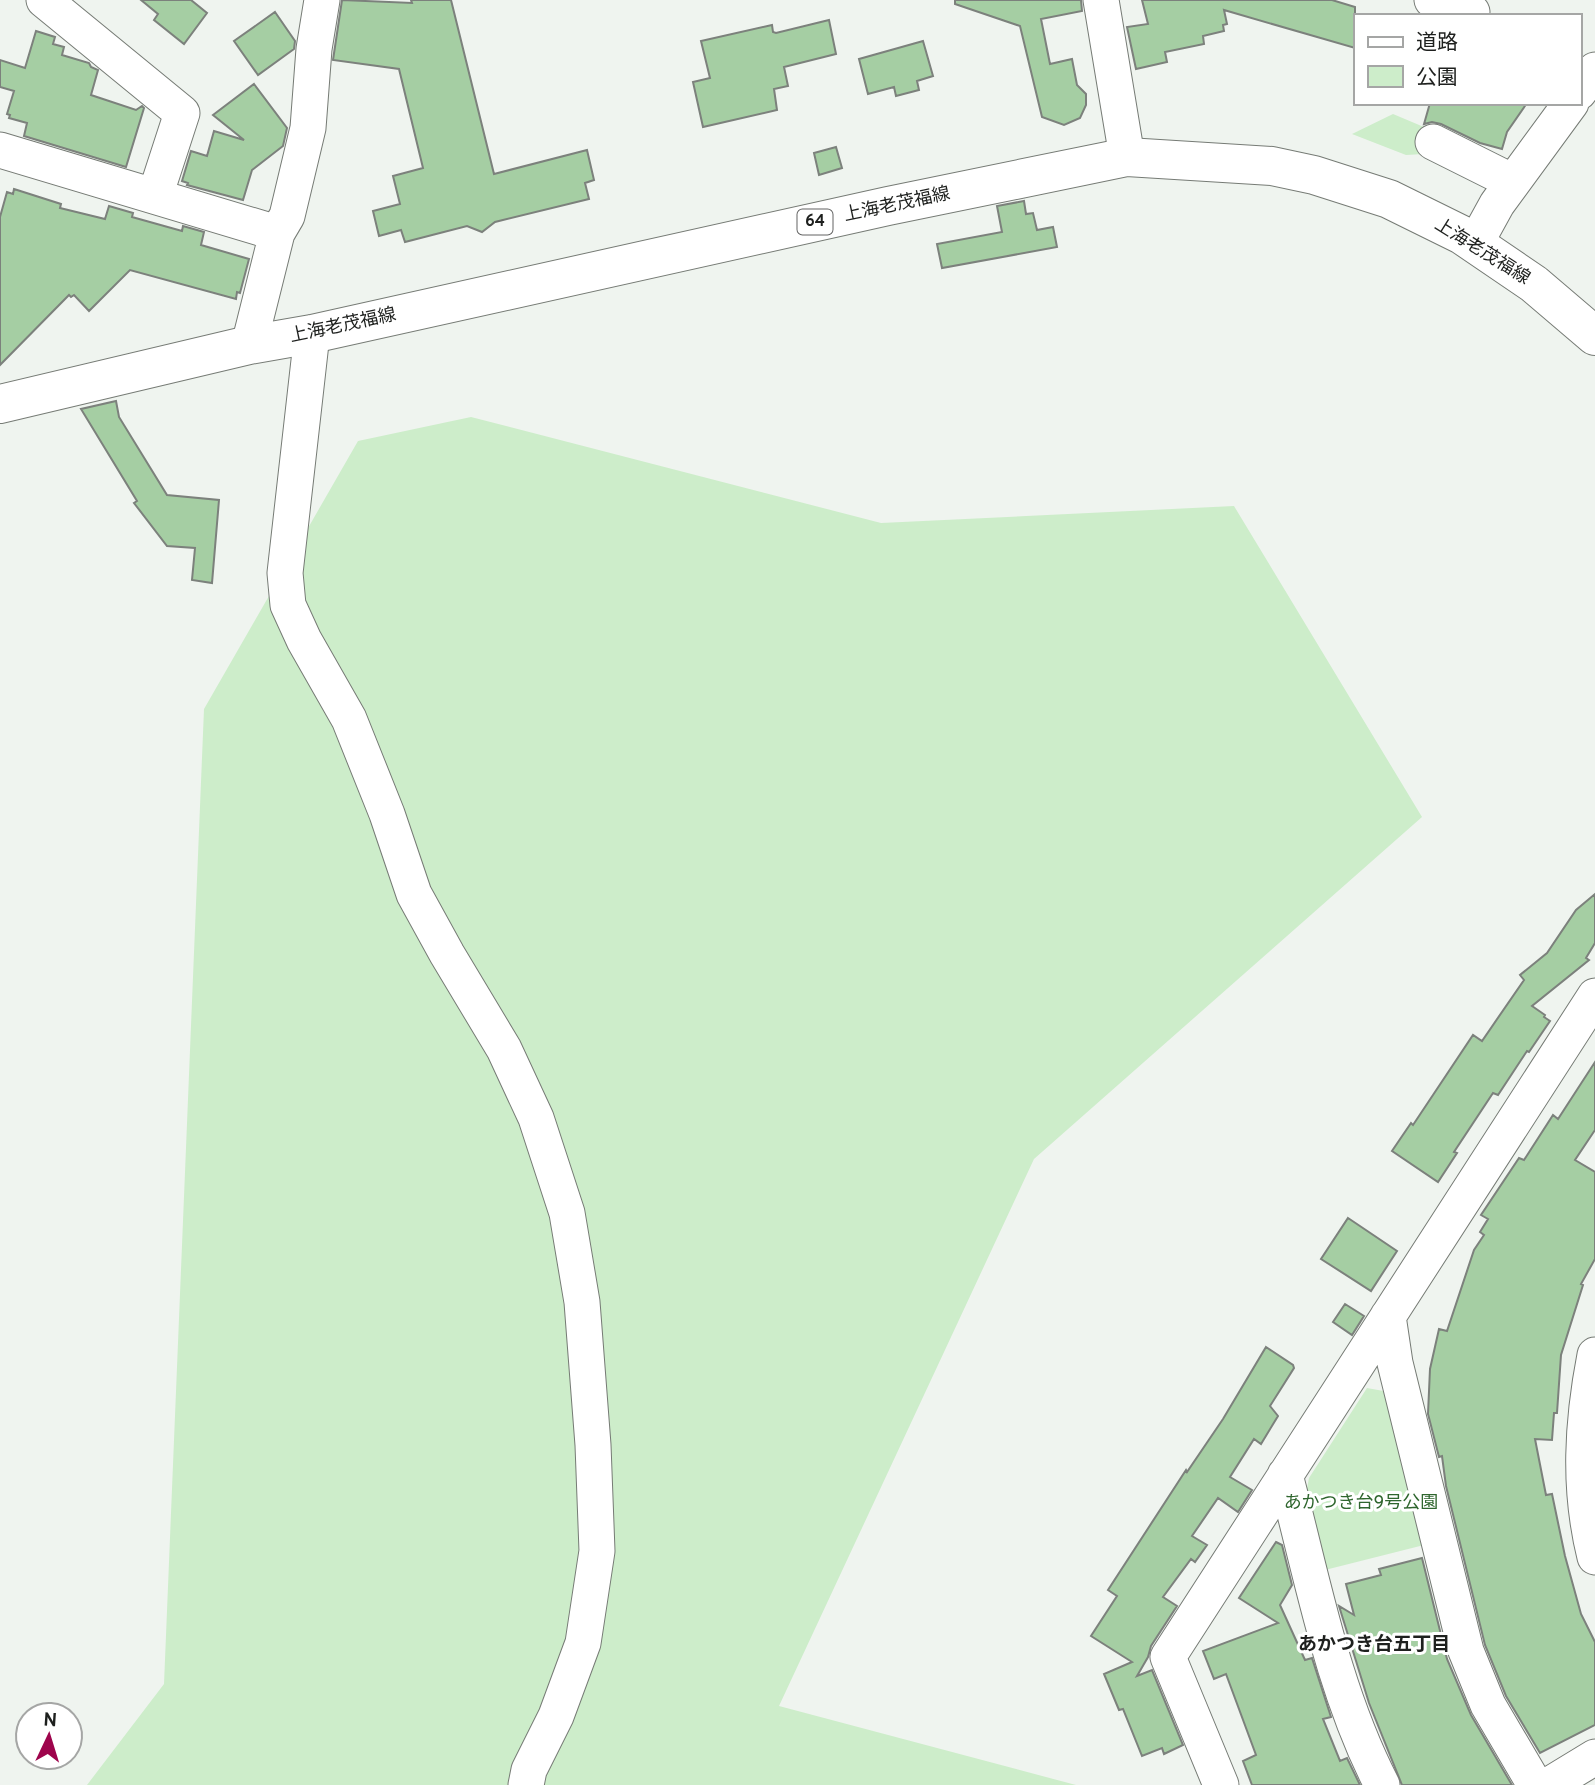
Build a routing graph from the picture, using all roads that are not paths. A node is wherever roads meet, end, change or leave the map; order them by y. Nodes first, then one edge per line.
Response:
1 (44, 0) edge
2 (322, 0) edge
3 (1101, 0) edge
4 (1432, 0) edge
5 (1472, 12) dead end
6 (1595, 70) edge
7 (1581, 89) edge
8 (1570, 105) edge
9 (1433, 142) dead end
10 (0, 150) edge
11 (1127, 157) junction
12 (1513, 182) junction
13 (155, 196) junction
14 (277, 233) junction
15 (1475, 244) junction
16 (312, 334) junction
17 (1595, 336) edge
18 (249, 345) junction
19 (0, 404) edge
20 (1595, 996) edge
21 (1388, 1316) junction
22 (1595, 1355) edge
23 (1285, 1475) junction
24 (1595, 1556) edge
25 (1595, 1757) edge
26 (526, 1785) edge
27 (1221, 1785) edge
28 (1382, 1785) edge
29 (1535, 1785) edge
30 (1549, 1785) edge

1 - 13 street
2 - 14 street
3 - 11 street
4 - 5 street
6 - 7 street
8 - 12 street
9 - 12 street
10 - 13 street
11 - 15 main road, 上海老茂福線 / 64
11 - 16 main road, 上海老茂福線 / 64
12 - 15 street
13 - 14 street
14 - 18 street
15 - 17 main road, 上海老茂福線 / 64
16 - 18 main road, 上海老茂福線 / 64
16 - 26 street
18 - 19 main road, 上海老茂福線 / 64
20 - 21 street
21 - 23 street
21 - 29 street
22 - 24 street
23 - 27 street
23 - 28 street
25 - 30 street

